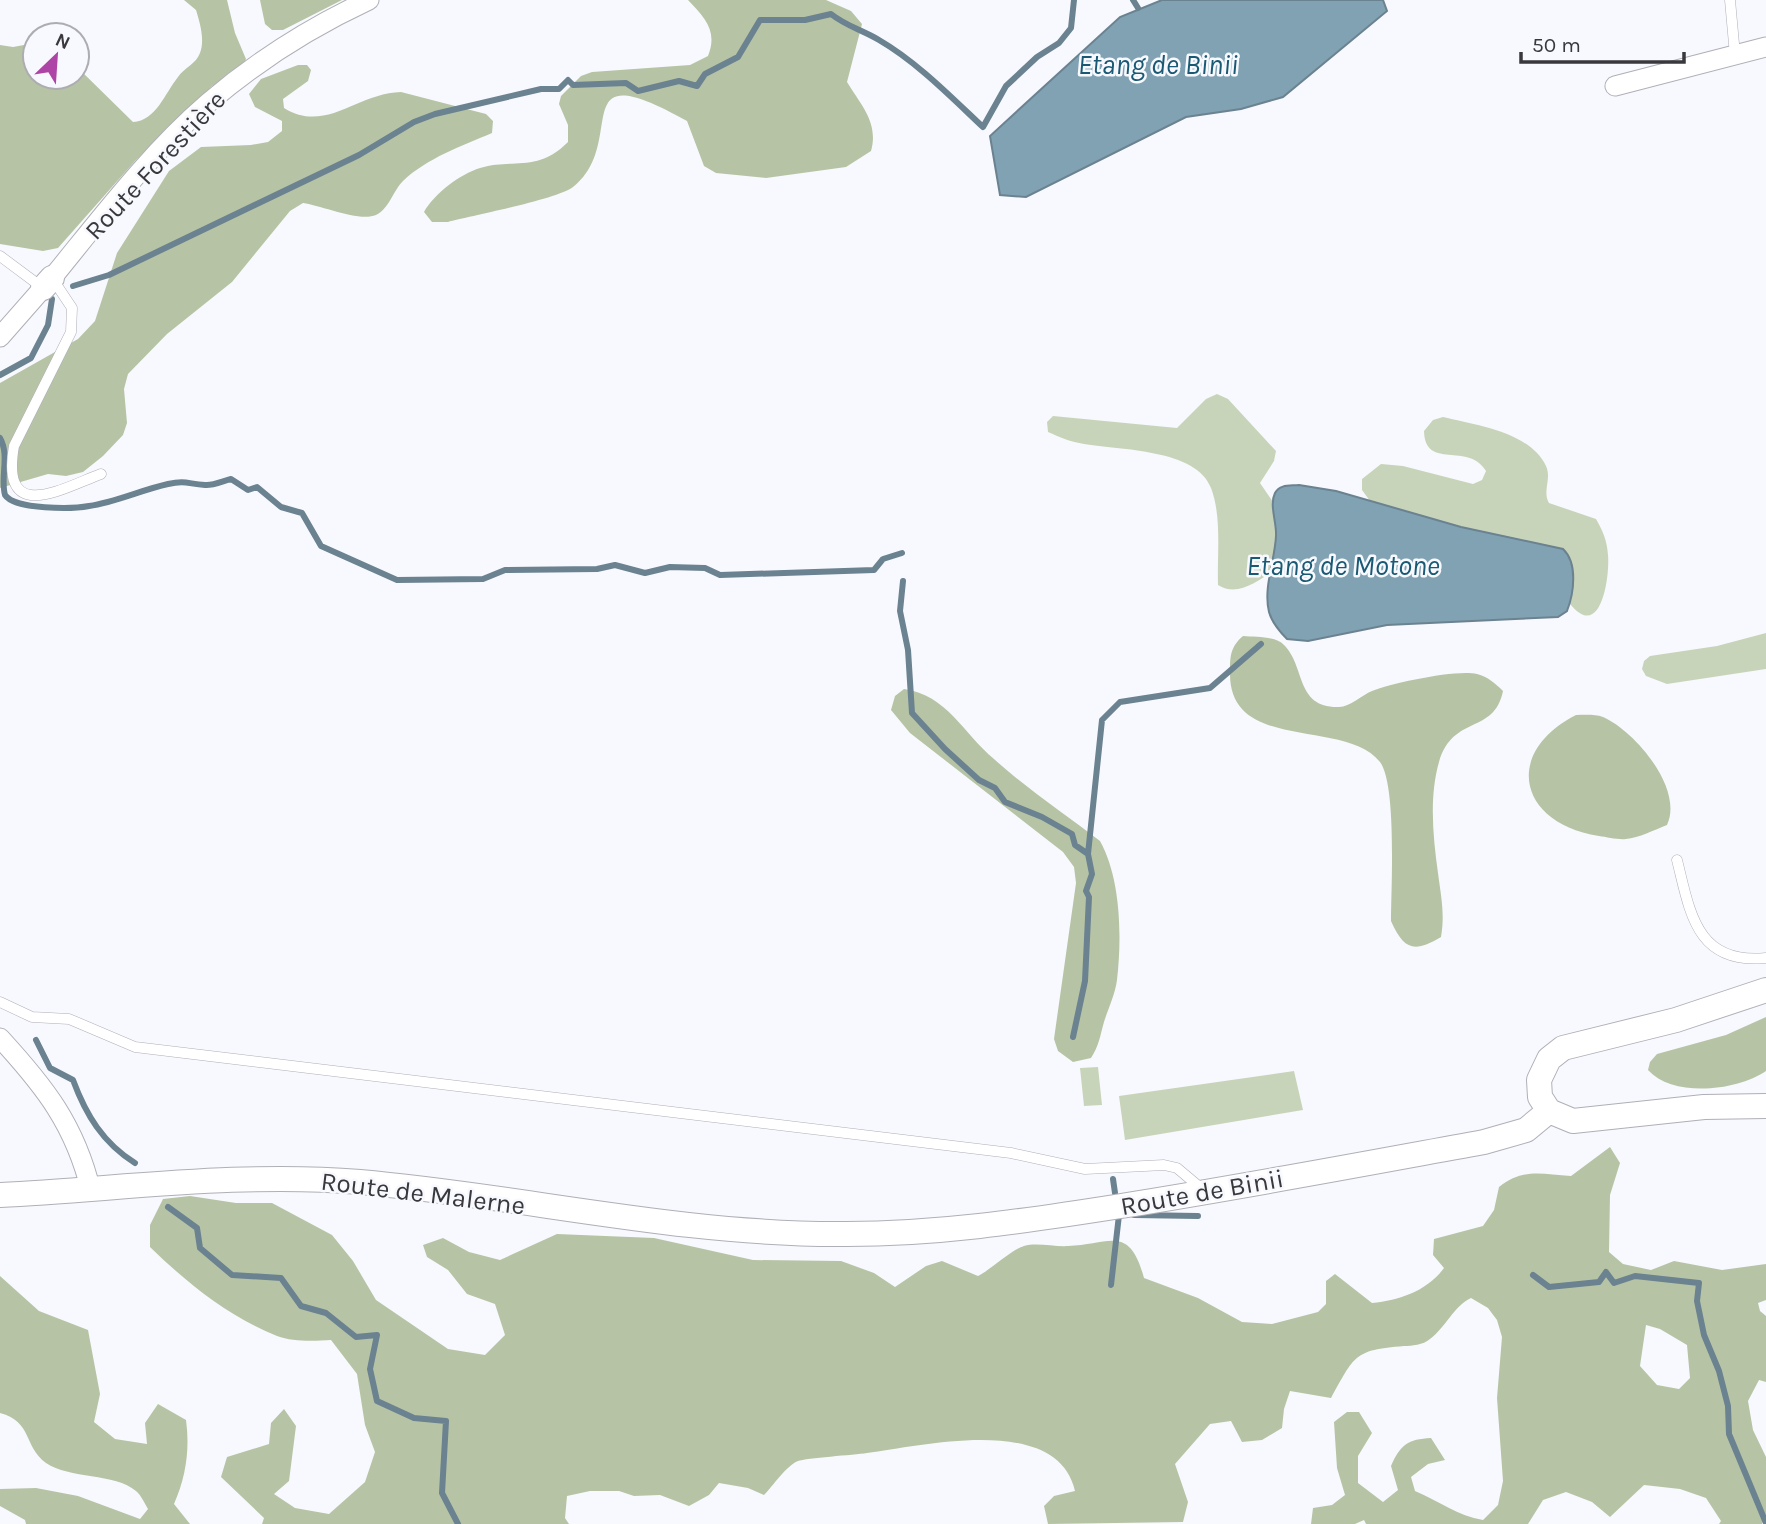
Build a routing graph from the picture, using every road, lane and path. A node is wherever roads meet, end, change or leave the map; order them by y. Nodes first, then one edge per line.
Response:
1 (369, 0) edge
2 (1730, 0) edge
3 (1766, 47) edge
4 (1735, 55) junction
5 (1615, 86) dead end
6 (0, 257) edge
7 (48, 283) junction
8 (0, 337) edge
9 (101, 474) dead end
10 (1677, 860) dead end
11 (1766, 958) edge
12 (1766, 990) edge
13 (0, 1002) edge
14 (0, 1038) edge
15 (1766, 1106) edge
16 (1549, 1111) junction
17 (91, 1191) junction
18 (1206, 1193) junction
19 (0, 1195) edge
20 (845, 1234) joint

1 - 7 street, Route Forestière
2 - 4 lane
3 - 4 street
4 - 5 street
6 - 7 lane
7 - 8 street, Route Forestière
7 - 9 lane
10 - 11 lane
12 - 16 street
13 - 18 lane
14 - 17 street
15 - 16 street
16 - 18 street, Route de Binii
17 - 19 street, Route de Malerne
17 - 20 street, Route de Malerne
18 - 20 street, Route de Binii

